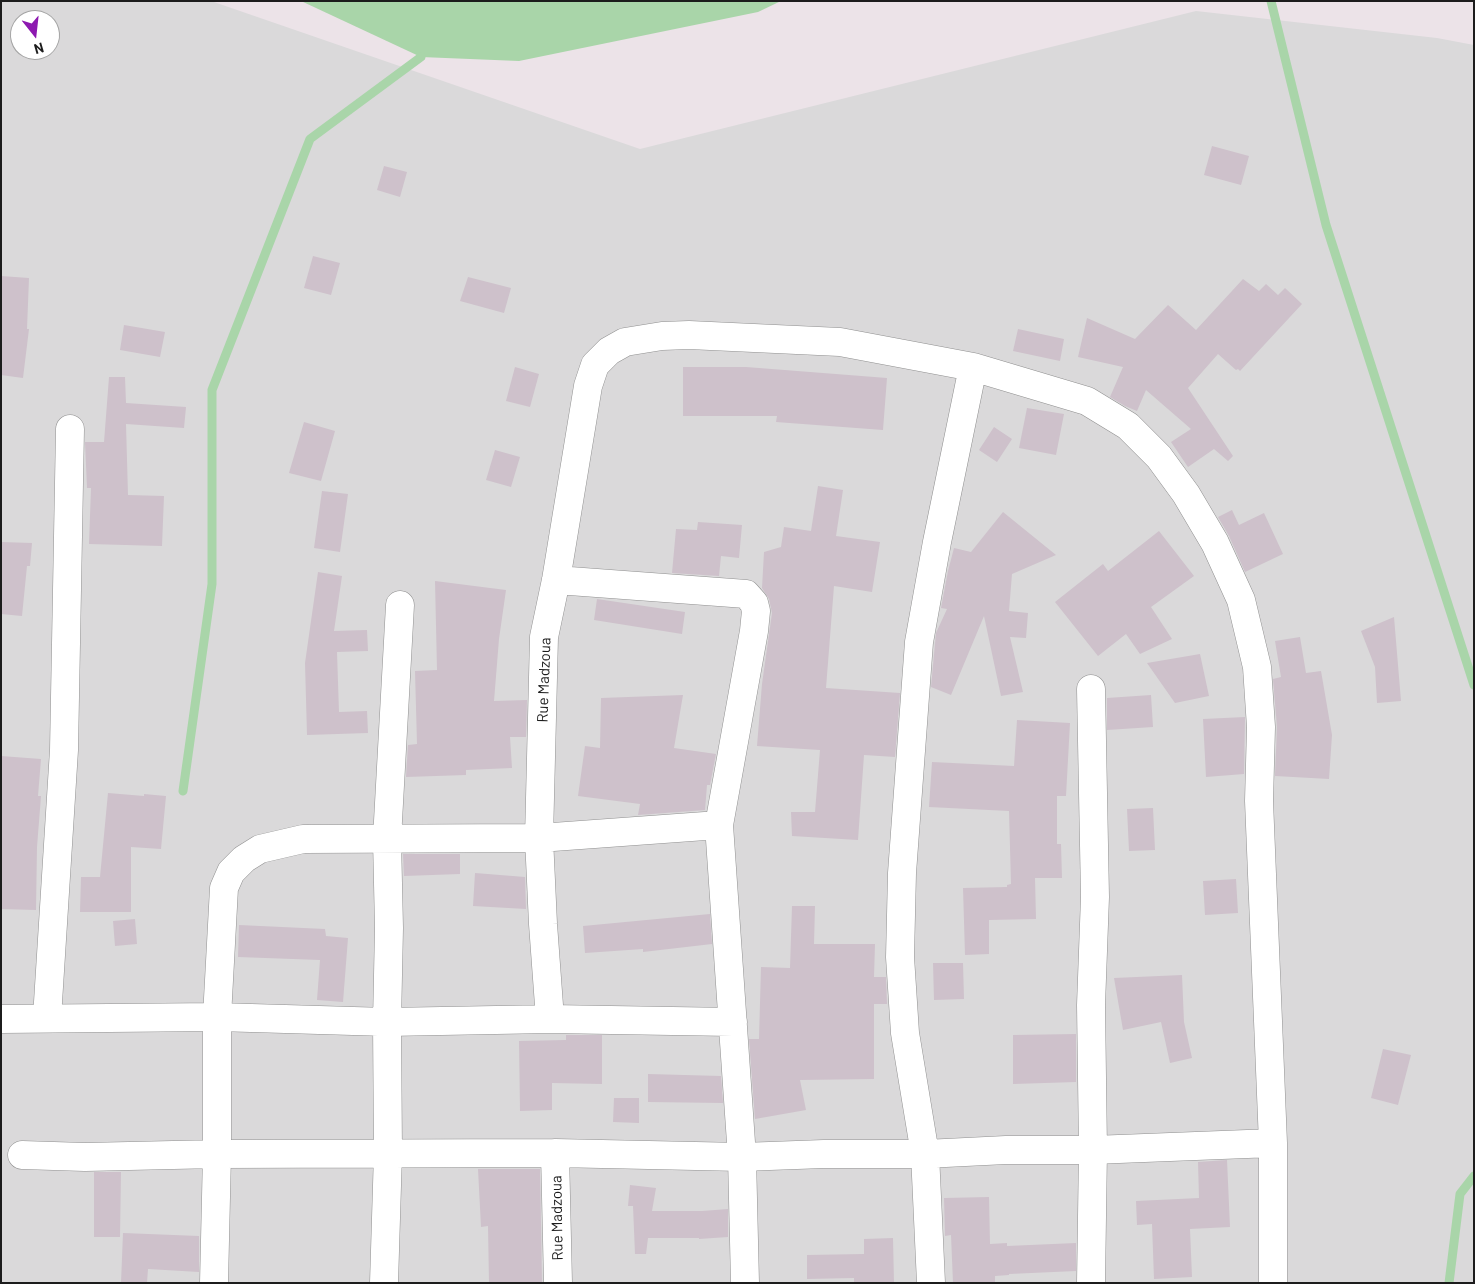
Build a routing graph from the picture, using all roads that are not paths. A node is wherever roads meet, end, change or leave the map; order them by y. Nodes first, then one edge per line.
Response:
1 (974, 367) junction
2 (70, 428) dead end
3 (556, 580) junction
4 (400, 605) dead end
5 (1091, 689) dead end
6 (719, 825) junction
7 (539, 838) junction
8 (387, 839) junction
9 (47, 1018) junction
10 (217, 1018) junction
11 (1, 1019) edge
12 (550, 1019) junction
13 (387, 1022) junction
14 (733, 1022) junction
15 (1273, 1143) junction
16 (1093, 1150) junction
17 (388, 1153) junction
18 (555, 1153) junction
19 (22, 1154) dead end
20 (217, 1154) junction
21 (925, 1154) junction
22 (742, 1157) junction
23 (214, 1283) edge
24 (384, 1283) edge
25 (558, 1283) edge
26 (746, 1283) edge
27 (930, 1283) edge
28 (1091, 1283) edge
29 (1274, 1283) edge

1 - 3 street, Rue Madzoua
1 - 15 street
1 - 21 street
2 - 9 street
3 - 6 street
3 - 7 street, Rue Madzoua
4 - 8 street
5 - 16 street
6 - 7 street
6 - 14 street
7 - 8 street
7 - 12 street, Rue Madzoua
8 - 10 street
8 - 13 street
9 - 10 street
9 - 11 street
10 - 13 street
10 - 20 street
12 - 13 street
12 - 14 street
13 - 17 street
14 - 22 street
15 - 16 street
15 - 29 street
16 - 21 street
16 - 28 street
17 - 18 street
17 - 20 street
17 - 24 street
18 - 22 street
18 - 25 street, Rue Madzoua
19 - 20 street
20 - 23 street
21 - 22 street
21 - 27 street
22 - 26 street

